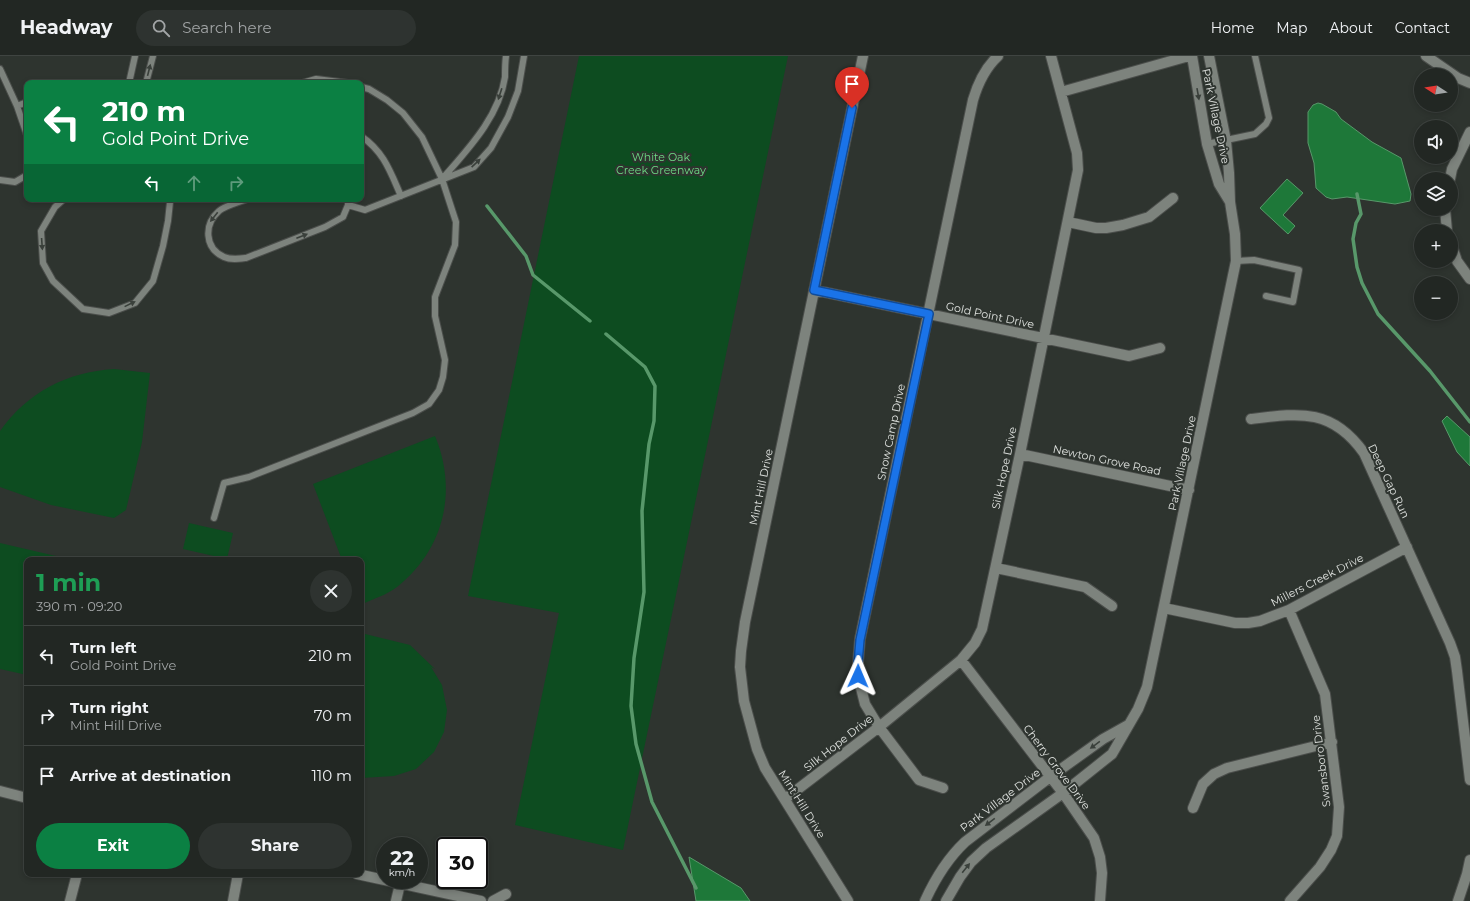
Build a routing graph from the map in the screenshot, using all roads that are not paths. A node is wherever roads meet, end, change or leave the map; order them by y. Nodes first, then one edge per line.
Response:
1 (135, 56) edge
2 (153, 56) edge
3 (506, 56) edge
4 (524, 56) edge
5 (863, 56) edge
6 (998, 56) edge
7 (1051, 56) edge
8 (1190, 56) edge
9 (1209, 56) edge
10 (1256, 56) edge
11 (1426, 56) edge
12 (0, 69) edge
13 (130, 80) edge
14 (147, 80) edge
15 (312, 80) edge
16 (324, 80) edge
17 (1470, 83) edge
18 (364, 88) edge
19 (1061, 92) junction
20 (24, 103) edge
21 (17, 106) junction
22 (24, 126) edge
23 (1470, 132) edge
24 (364, 138) edge
25 (1226, 141) junction
26 (1207, 144) junction
27 (1451, 172) edge
28 (24, 177) edge
29 (442, 179) junction
30 (0, 180) edge
31 (401, 196) junction
32 (1173, 198) dead end
33 (60, 202) edge
34 (170, 202) edge
35 (240, 202) edge
36 (348, 202) edge
37 (1230, 202) junction
38 (1068, 222) junction
39 (1236, 261) junction
40 (1458, 261) edge
41 (1470, 279) edge
42 (814, 290) junction
43 (1266, 296) dead end
44 (929, 314) junction
45 (1043, 339) junction
46 (1160, 348) dead end
47 (1251, 419) dead end
48 (1020, 454) junction
49 (1189, 490) junction
50 (214, 518) dead end
51 (1407, 547) junction
52 (996, 568) junction
53 (1112, 606) dead end
54 (1164, 608) junction
55 (1289, 610) junction
56 (961, 660) junction
57 (1128, 725) junction
58 (879, 727) junction
59 (1332, 742) junction
60 (1050, 777) junction
61 (1470, 780) edge
62 (943, 788) dead end
63 (0, 792) edge
64 (1063, 793) junction
65 (24, 797) edge
66 (785, 799) junction
67 (1193, 808) dead end
68 (1470, 860) edge
69 (364, 876) edge
70 (76, 877) edge
71 (237, 877) edge
72 (376, 878) edge
73 (399, 889) edge
74 (424, 889) edge
75 (506, 894) dead end
76 (70, 901) edge
77 (233, 901) edge
78 (396, 901) edge
79 (481, 901) edge
80 (493, 901) edge
81 (848, 901) edge
82 (925, 901) edge
83 (946, 901) edge
84 (1100, 901) edge
85 (1290, 901) edge
86 (1458, 901) edge

1 - 13 lane
14 -> 2 lane
3 -> 29 lane
29 -> 4 lane
5 - 42 street, Mint Hill Drive
6 - 44 street, Snow Camp Drive
7 - 19 street, Silk Hope Drive
8 - 19 street
8 -> 26 street, Park Village Drive
9 - 25 street, Park Village Drive
10 - 25 lane
11 - 17 street
12 - 21 lane
15 - 16 lane
18 - 29 lane
19 - 38 street, Silk Hope Drive
20 - 21 lane
21 - 22 lane
23 - 27 street
24 - 31 lane
25 - 26 lane
25 - 37 street, Park Village Drive
26 - 37 street, Park Village Drive
28 - 30 lane
29 - 31 lane
29 - 50 lane
31 - 36 lane
32 - 38 street
33 -> 34 lane
35 -> 36 lane
37 - 39 street, Park Village Drive
38 - 45 street, Silk Hope Drive
39 - 43 lane
39 - 49 street, Park Village Drive
40 - 41 street
42 - 44 street, Gold Point Drive
42 - 66 street, Mint Hill Drive
44 - 45 street, Gold Point Drive
44 - 58 street, Snow Camp Drive
45 - 46 street, Gold Point Drive
45 - 48 street, Silk Hope Drive
47 - 51 street, Deep Gap Run
48 - 49 street, Newton Grove Road
48 - 52 street, Silk Hope Drive
49 - 54 street, Park Village Drive
51 - 55 street, Millers Creek Drive
51 - 61 street, Deep Gap Run
52 - 53 street
52 - 56 street, Silk Hope Drive
54 - 55 street, Millers Creek Drive
54 - 57 street, Park Village Drive
55 - 59 street, Swansboro Drive
56 - 58 street, Silk Hope Drive
56 - 60 street, Cherry Grove Drive
57 -> 60 street, Park Village Drive
57 - 64 street, Park Village Drive
58 - 62 street, Snow Camp Drive
58 - 66 street, Silk Hope Drive
59 - 67 street
59 - 85 street, Swansboro Drive
60 - 64 street, Cherry Grove Drive
60 -> 82 street, Park Village Drive
63 - 65 street
83 -> 64 street, Park Village Drive
64 - 84 street, Cherry Grove Drive
66 - 81 street, Mint Hill Drive
68 - 86 street
69 - 72 street
70 - 76 street
71 - 77 street
73 - 78 street
74 - 79 street
75 - 80 street

